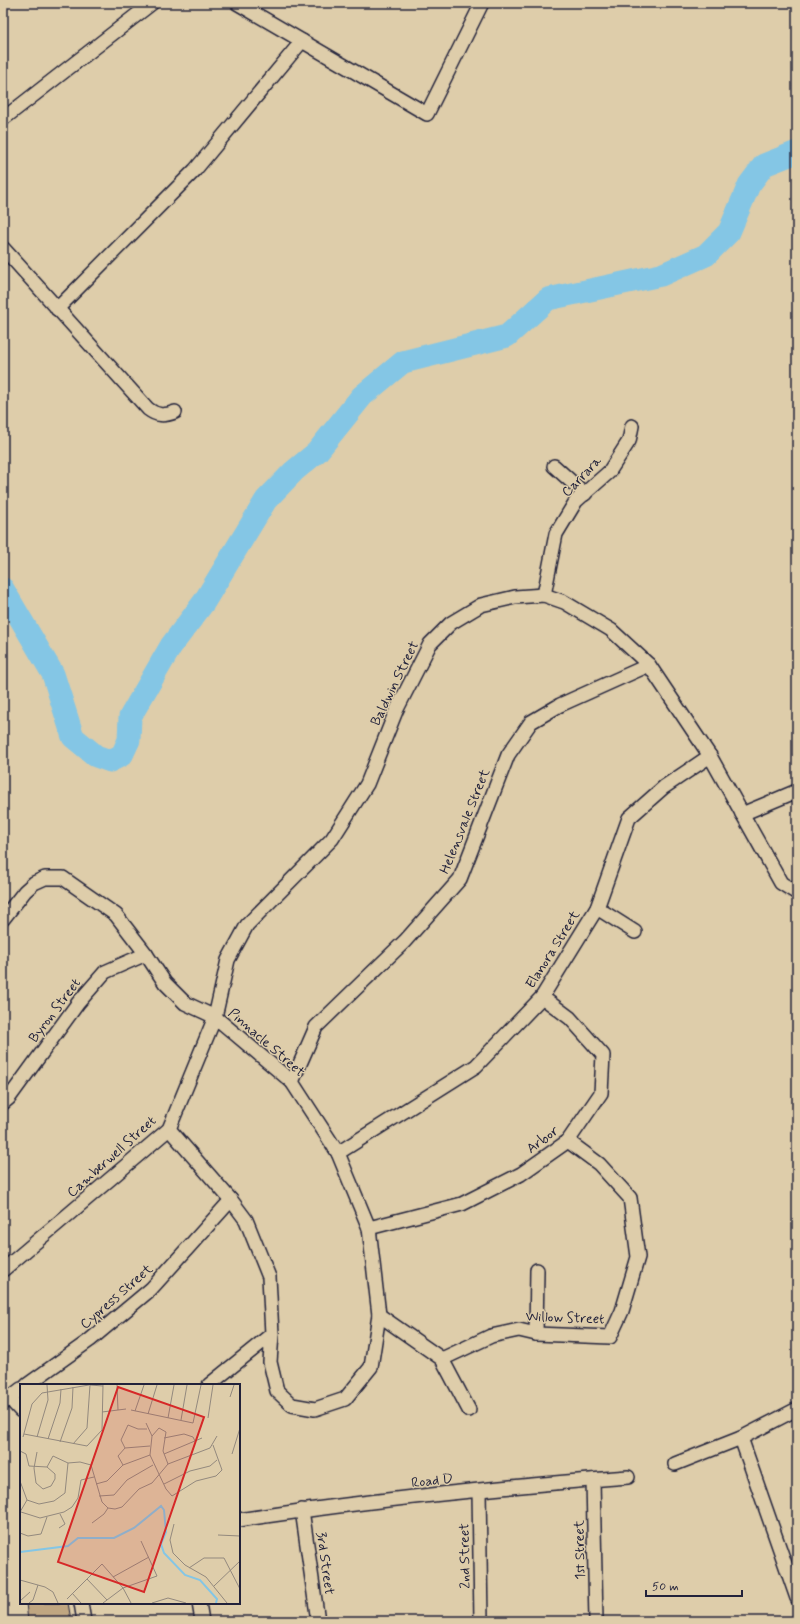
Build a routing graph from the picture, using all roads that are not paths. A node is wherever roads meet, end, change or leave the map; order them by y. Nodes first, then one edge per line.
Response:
1 (152, 3) edge
2 (237, 3) edge
3 (482, 3) edge
4 (302, 41) junction
5 (3, 119) edge
6 (3, 248) edge
7 (57, 308) junction
8 (175, 412) dead end
9 (632, 426) dead end
10 (554, 466) dead end
11 (585, 494) junction
12 (544, 596) junction
13 (649, 665) junction
14 (710, 756) junction
15 (797, 791) edge
16 (742, 814) junction
17 (797, 894) edge
18 (597, 908) junction
19 (3, 919) edge
20 (635, 932) dead end
21 (146, 954) junction
22 (542, 997) junction
23 (215, 1017) junction
24 (292, 1082) junction
25 (3, 1103) edge
26 (169, 1129) junction
27 (568, 1141) junction
28 (338, 1152) junction
29 (231, 1200) junction
30 (369, 1228) junction
31 (3, 1270) edge
32 (537, 1270) dead end
33 (379, 1315) junction
34 (272, 1334) junction
35 (536, 1334) junction
36 (442, 1359) junction
37 (28, 1384) edge
38 (210, 1384) edge
39 (20, 1390) edge
40 (6, 1401) edge
41 (797, 1409) edge
42 (469, 1410) dead end
43 (20, 1411) edge
44 (741, 1438) junction
45 (678, 1463) dead end
46 (628, 1477) dead end
47 (593, 1480) junction
48 (479, 1491) junction
49 (302, 1510) junction
50 (240, 1520) edge
51 (797, 1598) edge
52 (81, 1604) edge
53 (199, 1604) edge
54 (84, 1621) edge
55 (202, 1621) edge
56 (318, 1621) edge
57 (481, 1621) edge
58 (596, 1621) edge

1 - 5 street
2 - 4 street
3 - 4 street
4 - 7 street
6 - 7 street
7 - 8 street
9 - 11 street, Carrara
10 - 11 street
11 - 12 street, Carrara
12 - 13 street, Baldwin Street
12 - 23 street, Baldwin Street
13 - 14 street, Baldwin Street
13 - 24 street, Helensvale Street
14 - 16 street, Baldwin Street
14 - 18 street, Elanora Street
15 - 16 street
16 - 17 street, Baldwin Street
18 - 20 street
18 - 22 street, Elanora Street
19 - 21 street, Pinnacle Street
21 - 23 street, Pinnacle Street
21 - 25 street, Byron Street
22 - 27 street, Arbor
22 - 28 street, Elanora Street
23 - 24 street, Pinnacle Street
23 - 26 street, Camberwell Street
24 - 28 street, Pinnacle Street
26 - 29 street, Pinnacle Street
26 - 31 street, Camberwell Street
27 - 30 street, Arbor
27 - 35 street, Willow Street
28 - 30 street, Pinnacle Street
29 - 34 street, Pinnacle Street
29 - 37 street, Cypress Street
30 - 33 street, Pinnacle Street
32 - 35 street
33 - 34 street, Pinnacle Street
33 - 36 street
34 - 38 street
35 - 36 street, Willow Street
36 - 42 street
39 - 40 street
40 - 43 street
41 - 44 street
44 - 45 street
44 - 51 street
46 - 47 street, Road D
47 - 48 street, Road D
47 - 58 street, 1st Street
48 - 49 street, Road D
48 - 57 street, 2nd Street
49 - 50 street, Road D
49 - 56 street, 3rd Street
52 - 54 street
53 - 55 street

